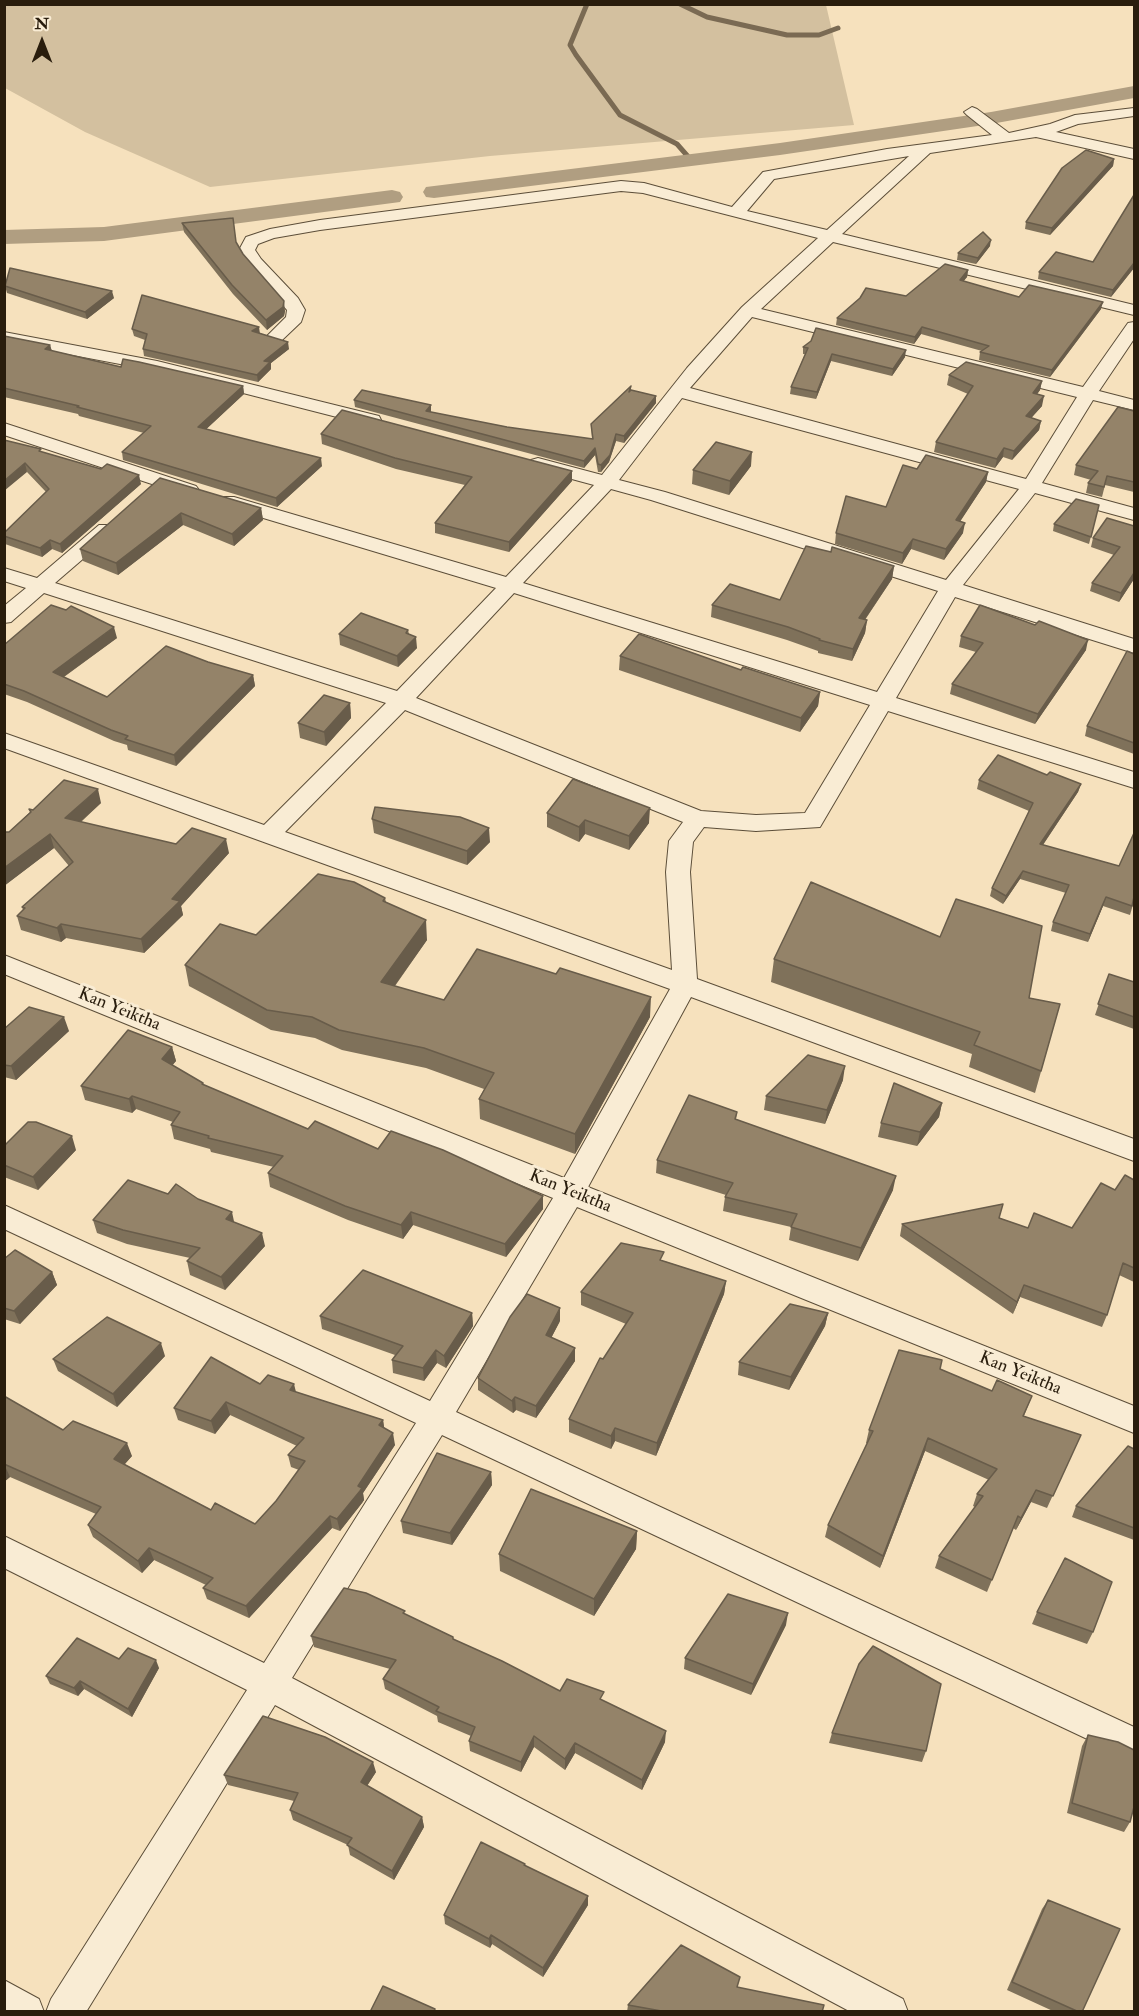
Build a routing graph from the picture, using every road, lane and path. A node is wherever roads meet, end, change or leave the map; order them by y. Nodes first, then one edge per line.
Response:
1 (972, 112) dead end
2 (1134, 112) edge
3 (1037, 132) junction
4 (1001, 134) junction
5 (925, 149) junction
6 (1134, 154) edge
7 (736, 213) junction
8 (831, 236) junction
9 (1134, 310) edge
10 (748, 312) junction
11 (1134, 327) edge
12 (4, 337) edge
13 (274, 338) edge
14 (678, 391) junction
15 (1088, 393) junction
16 (1134, 405) edge
17 (393, 425) edge
18 (4, 429) edge
19 (517, 458) edge
20 (159, 481) junction
21 (607, 482) junction
22 (1031, 486) junction
23 (142, 496) edge
24 (1134, 514) edge
25 (117, 518) edge
26 (4, 574) edge
27 (508, 585) junction
28 (41, 586) junction
29 (950, 588) junction
30 (4, 617) edge
31 (1134, 646) edge
32 (401, 700) junction
33 (884, 701) junction
34 (4, 740) edge
35 (1134, 780) edge
36 (698, 819) junction
37 (269, 834) junction
38 (4, 964) edge
39 (685, 985) junction
40 (1134, 1150) edge
41 (571, 1192) junction
42 (4, 1216) edge
43 (436, 1418) junction
44 (1134, 1420) edge
45 (4, 1551) edge
46 (270, 1684) junction
47 (1134, 1744) edge
48 (4, 1998) edge
49 (26, 2012) edge
50 (64, 2012) edge
51 (890, 2012) edge

1 - 4 street
2 - 3 street
3 - 4 street
3 - 6 street
4 - 5 street
5 - 7 street
5 - 8 street
7 - 8 street
7 - 13 street
8 - 9 street
8 - 10 street
10 - 14 street
10 - 15 street
11 - 15 street
12 - 17 street
14 - 21 street
14 - 22 street
15 - 16 street
15 - 22 street
18 - 20 street
19 - 21 street
20 - 23 street
20 - 27 street
21 - 27 street
21 - 29 street
22 - 24 street
22 - 29 street
25 - 28 street
26 - 28 street
27 - 32 street
27 - 33 street
28 - 30 street
28 - 32 street
29 - 31 street
29 - 33 street
32 - 36 street
32 - 37 street
33 - 35 street
33 - 36 street
34 - 37 street
36 - 39 street
37 - 39 street
38 - 41 street, Kan Yeiktha
39 - 40 street
39 - 41 street
41 - 43 street
41 - 44 street, Kan Yeiktha
42 - 43 street
43 - 46 street
43 - 47 street
45 - 46 street
46 - 50 street
46 - 51 street
48 - 49 street

